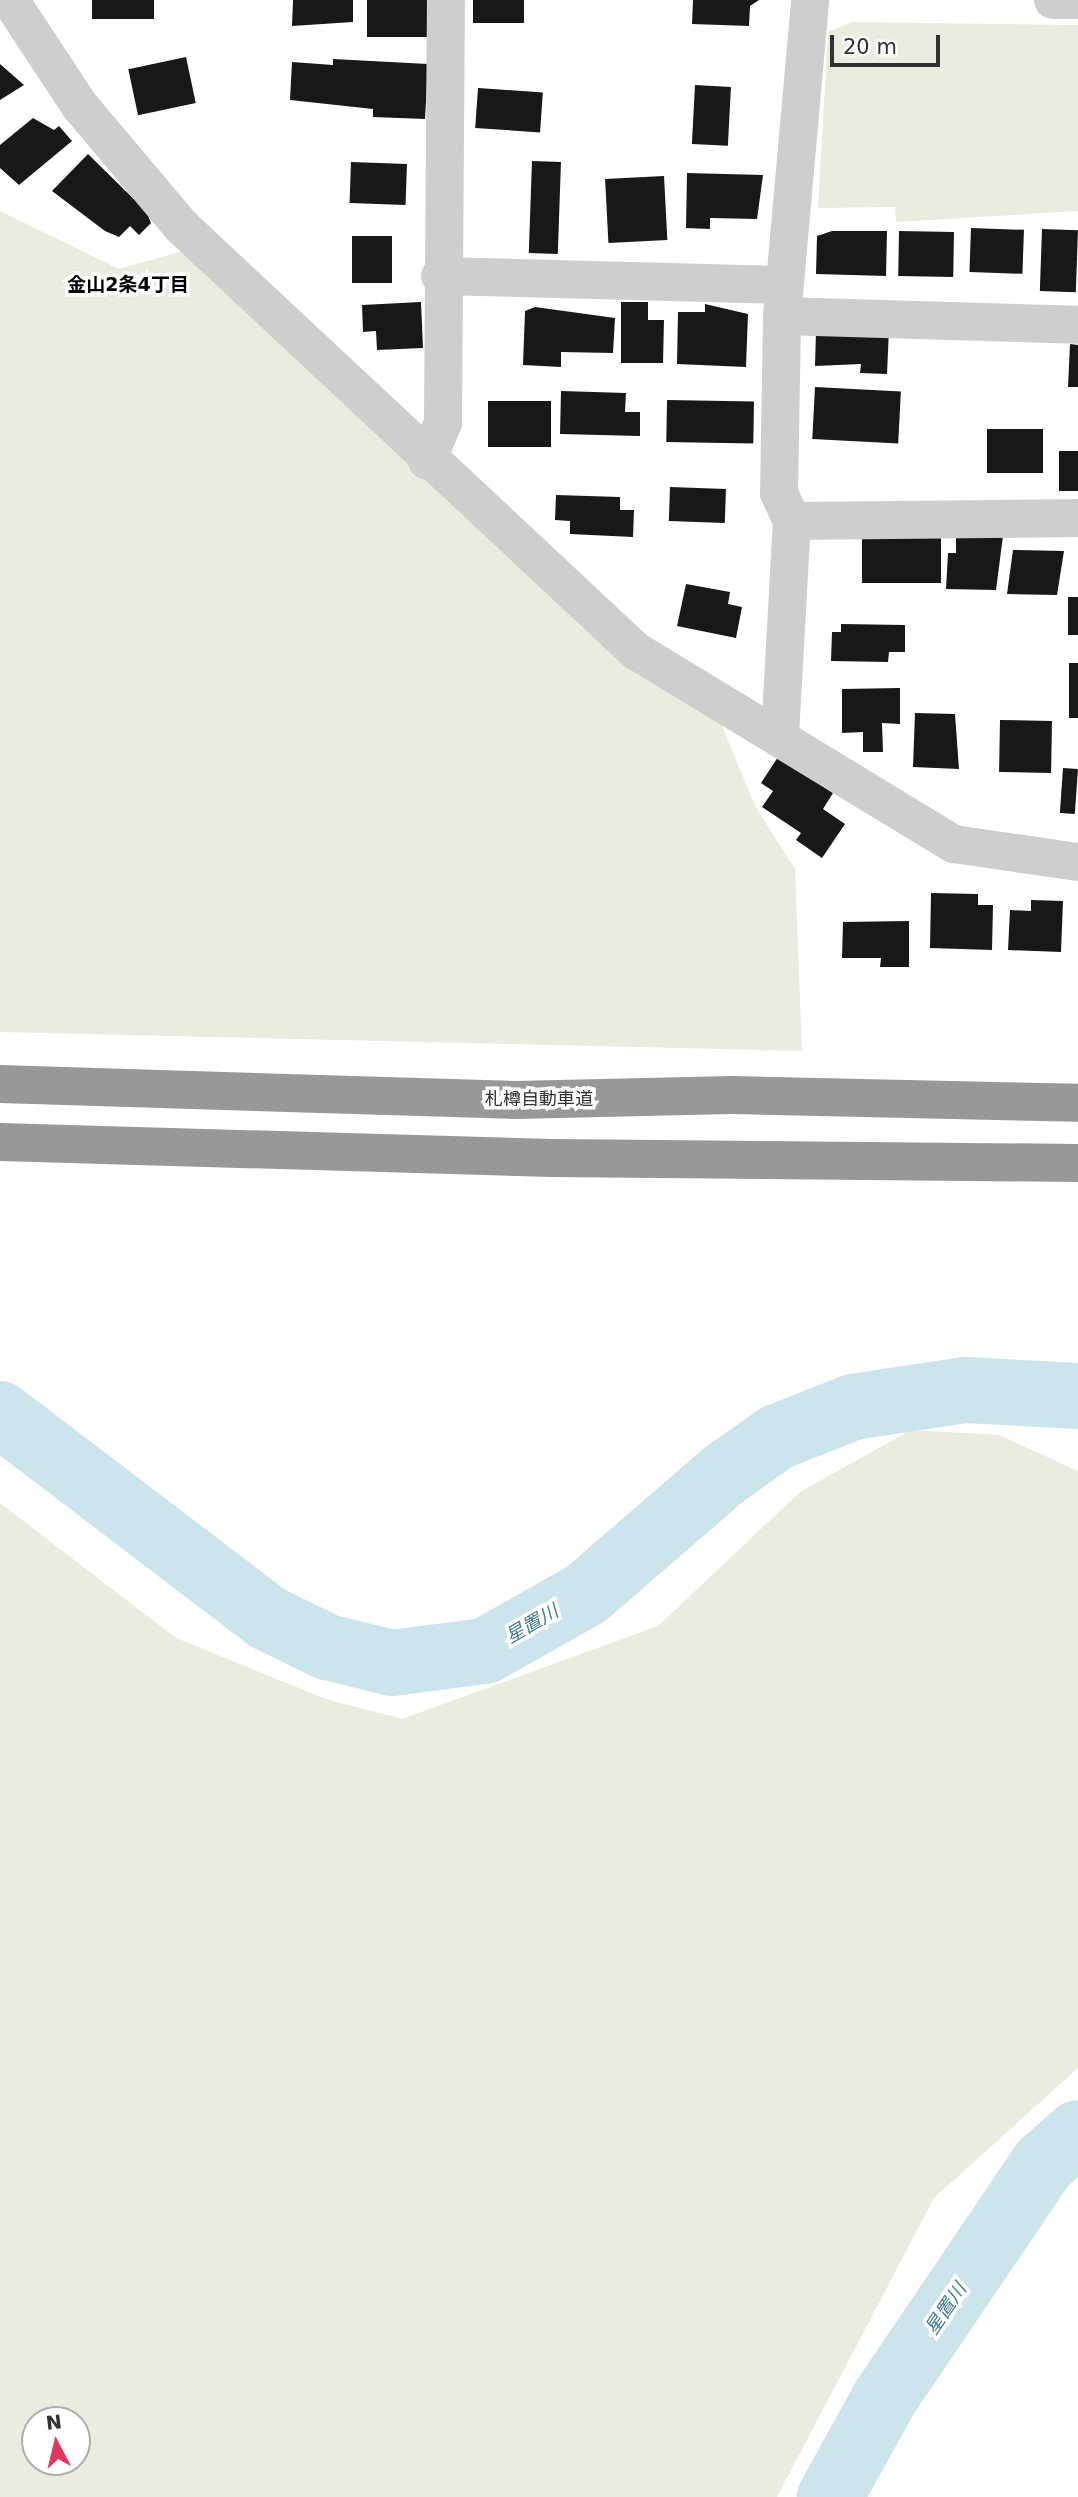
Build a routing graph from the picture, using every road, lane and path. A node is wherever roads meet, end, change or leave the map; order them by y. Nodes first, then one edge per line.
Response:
1 (10, 0) edge
2 (446, 0) edge
3 (810, 0) edge
4 (1053, 0) edge
5 (1078, 0) edge
6 (440, 276) junction
7 (783, 301) junction
8 (1078, 325) edge
9 (427, 461) junction
10 (1078, 519) edge
11 (792, 521) junction
12 (780, 735) junction
13 (1078, 862) edge
14 (0, 1084) edge
15 (1078, 1103) edge
16 (0, 1142) edge
17 (1078, 1163) edge

1 - 9 street
2 - 6 street
3 - 7 street
4 - 5 street
6 - 7 street
6 - 9 street
7 - 8 street
7 - 11 street
9 - 12 street
10 - 11 street
11 - 12 street
12 - 13 street
14 - 15 highway, 札樽自動車道
16 - 17 highway

